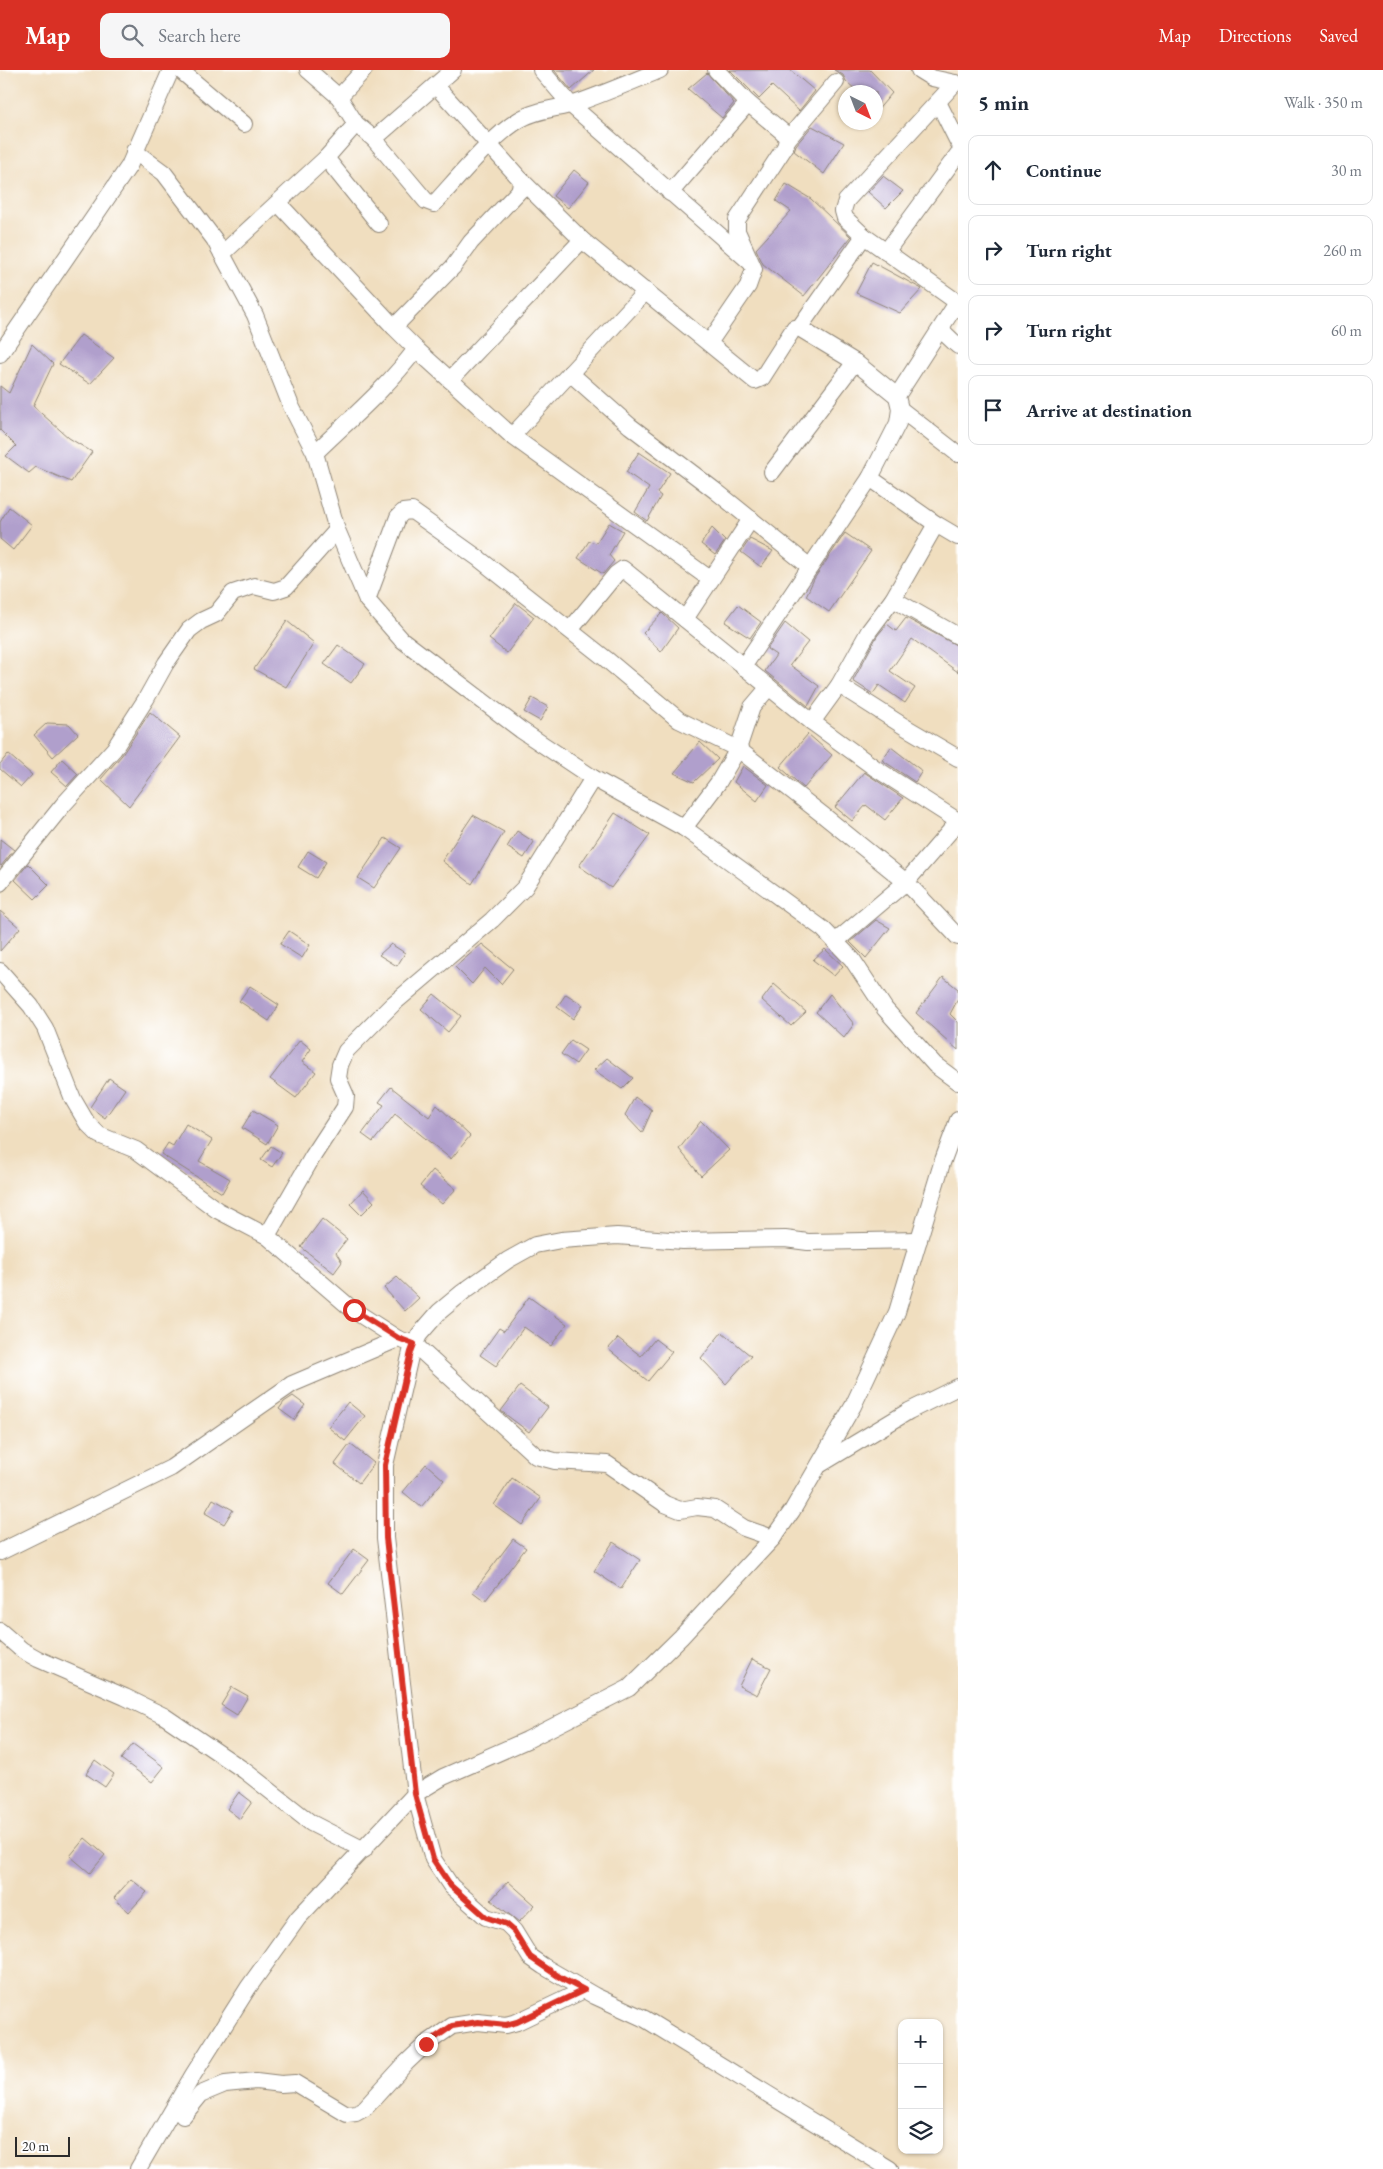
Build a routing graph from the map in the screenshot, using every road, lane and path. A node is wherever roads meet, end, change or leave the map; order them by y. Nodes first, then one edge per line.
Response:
1 (172, 70) edge
2 (180, 70) edge
3 (308, 70) edge
4 (364, 70) edge
5 (453, 70) edge
6 (541, 70) edge
7 (660, 70) edge
8 (716, 70) edge
9 (919, 70) edge
10 (955, 79) edge
11 (836, 82) dead end
12 (436, 86) junction
13 (339, 97) junction
14 (938, 102) junction
15 (748, 103) junction
16 (571, 105) junction
17 (244, 124) dead end
18 (356, 124) junction
19 (374, 139) junction
20 (787, 140) junction
21 (958, 142) edge
22 (489, 146) junction
23 (134, 151) junction
24 (958, 154) edge
25 (326, 158) junction
26 (521, 180) junction
27 (670, 192) junction
28 (278, 203) junction
29 (379, 224) dead end
30 (864, 236) junction
31 (582, 240) junction
32 (886, 252) junction
33 (222, 254) junction
34 (753, 265) junction
35 (646, 291) junction
36 (958, 302) edge
37 (394, 326) junction
38 (799, 328) junction
39 (941, 330) junction
40 (709, 343) junction
41 (958, 346) edge
42 (416, 349) junction
43 (0, 354) edge
44 (856, 362) junction
45 (570, 373) junction
46 (450, 380) junction
47 (898, 403) junction
48 (512, 436) junction
49 (315, 452) junction
50 (958, 454) edge
51 (772, 472) dead end
52 (870, 478) junction
53 (751, 519) junction
54 (936, 524) junction
55 (337, 530) junction
56 (958, 537) edge
57 (810, 568) junction
58 (710, 579) junction
59 (893, 599) junction
60 (367, 600) junction
61 (685, 619) junction
62 (570, 630) junction
63 (958, 636) edge
64 (743, 667) junction
65 (838, 685) junction
66 (769, 688) junction
67 (812, 722) junction
68 (738, 749) junction
69 (958, 758) edge
70 (593, 778) junction
71 (958, 822) edge
72 (684, 828) junction
73 (906, 882) junction
74 (0, 883) edge
75 (958, 938) edge
76 (835, 942) junction
77 (0, 971) edge
78 (958, 1082) edge
79 (958, 1120) edge
80 (267, 1236) junction
81 (919, 1240) junction
82 (398, 1338) junction
83 (414, 1344) junction
84 (958, 1387) edge
85 (819, 1465) junction
86 (773, 1538) junction
87 (0, 1552) edge
88 (0, 1631) edge
89 (415, 1794) junction
90 (364, 1850) junction
91 (584, 1990) junction
92 (183, 2116) dead end
93 (138, 2169) edge
94 (890, 2169) edge

1 - 23 street
2 - 17 street
3 - 13 street
4 - 13 street
5 - 12 street
6 - 16 street
7 - 16 street
8 - 15 street
9 - 10 street
10 - 14 street
11 - 20 street
12 - 19 street
12 - 22 street
13 - 18 street
14 - 21 street
14 - 30 street
15 - 20 street
15 - 27 street
16 - 22 street
16 - 27 street
18 - 19 street
18 - 25 street
19 - 22 street
20 - 34 street
22 - 26 street
23 - 33 street
23 - 43 street
24 - 32 street
25 - 28 street
25 - 29 street
26 - 31 street
26 - 37 street
27 - 34 street
28 - 33 street
28 - 37 street
30 - 32 street
30 - 38 street
31 - 35 street
31 - 46 street
32 - 36 street
33 - 49 street
34 - 40 street
35 - 40 street
35 - 45 street
36 - 39 street
37 - 42 street
38 - 40 street
38 - 44 street
39 - 41 street
39 - 47 street
42 - 46 street
42 - 49 street
44 - 47 street
44 - 51 street
45 - 48 street
45 - 53 street
46 - 48 street
47 - 50 street
47 - 52 street
48 - 58 street
49 - 55 street
52 - 54 street
52 - 57 street
53 - 57 street
53 - 58 street
54 - 56 street
54 - 59 street
55 - 60 street
55 - 74 street
57 - 64 street
58 - 61 street
59 - 63 street
59 - 65 street
60 - 62 street
60 - 70 street
61 - 62 street
61 - 64 street
62 - 68 street
64 - 66 street
65 - 67 street
65 - 69 street
66 - 67 street
66 - 68 street
67 - 71 street
68 - 72 street
68 - 73 street
70 - 72 street
70 - 80 street
71 - 73 street
72 - 76 street
73 - 75 street
73 - 76 street
76 - 78 street
77 - 80 street
79 - 81 street
80 - 82 street
81 - 83 street
81 - 85 street
82 - 83 street
82 - 87 street
83 - 86 street
83 - 89 street
84 - 85 street
85 - 86 street
86 - 89 street
88 - 90 street
89 - 90 street
89 - 91 street
90 - 93 street
91 - 92 street
91 - 94 street

